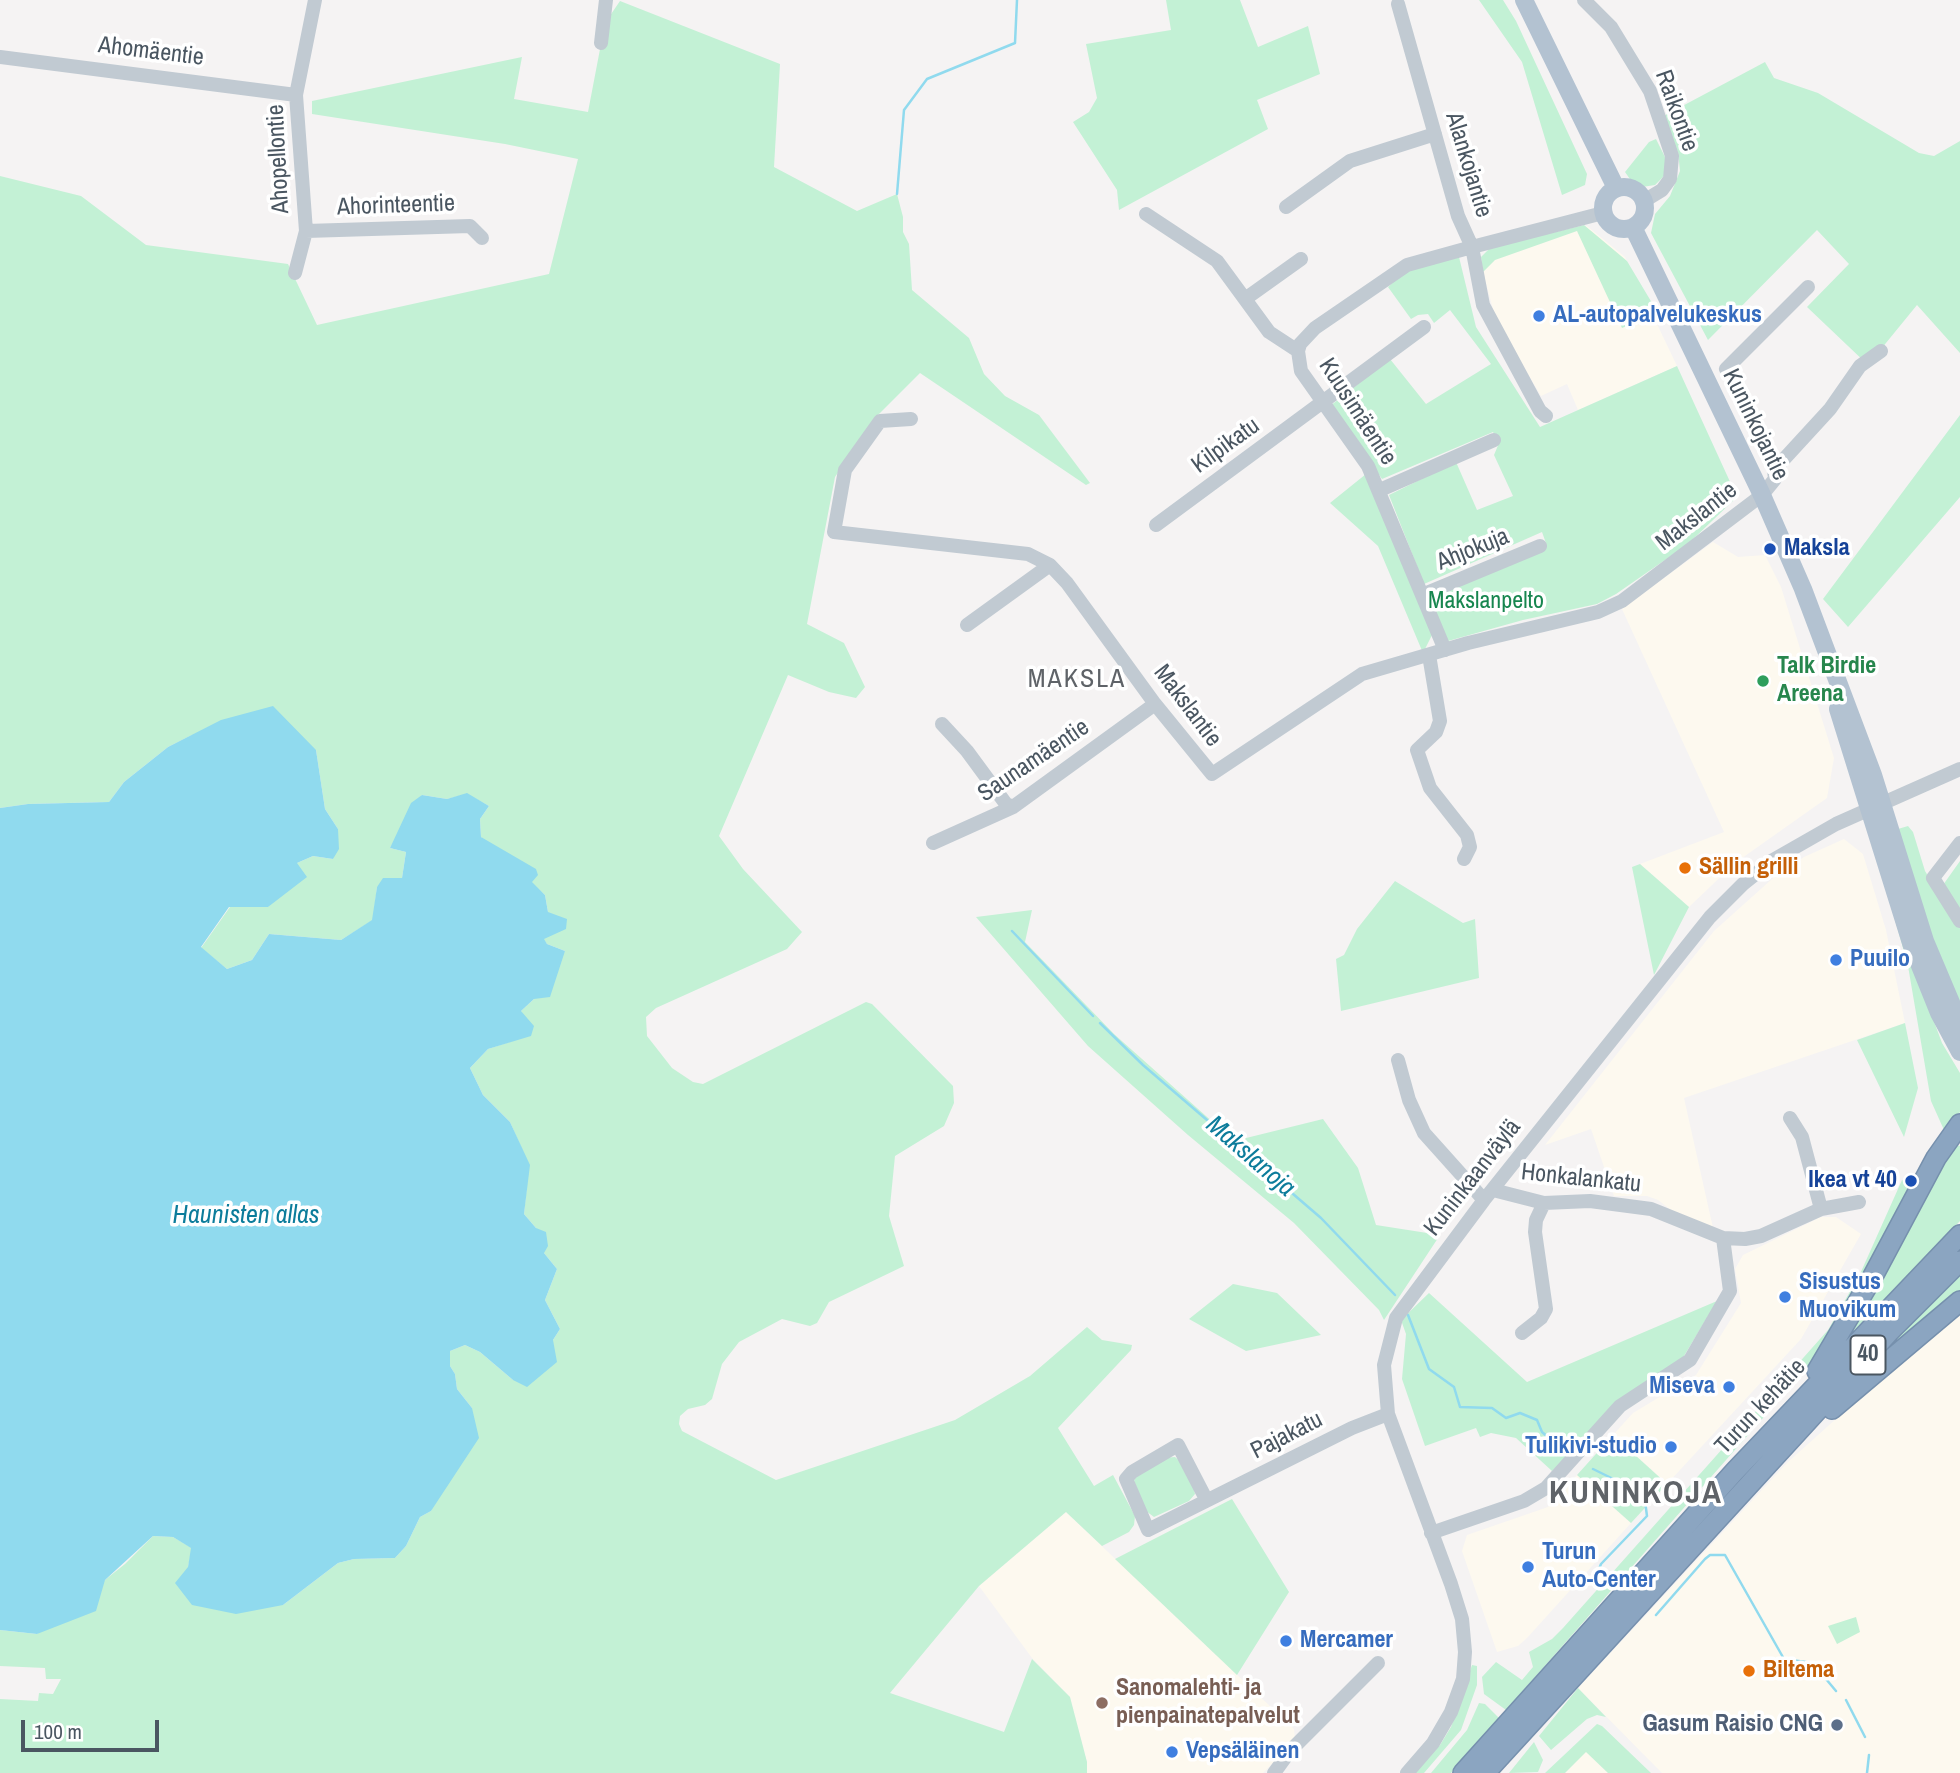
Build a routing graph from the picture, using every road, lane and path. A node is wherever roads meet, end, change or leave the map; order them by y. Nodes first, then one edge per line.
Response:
1 (315, 0) edge
2 (606, 0) edge
3 (1524, 0) edge
4 (1584, 0) edge
5 (1398, 4) dead end
6 (601, 43) dead end
7 (0, 57) edge
8 (296, 95) junction
9 (1435, 134) junction
10 (1616, 188) junction
11 (1644, 201) junction
12 (1286, 207) dead end
13 (1603, 213) junction
14 (1146, 214) dead end
15 (1633, 227) junction
16 (306, 231) junction
17 (482, 238) dead end
18 (1472, 247) junction
19 (1301, 259) dead end
20 (295, 273) dead end
21 (1808, 287) dead end
22 (1245, 299) junction
23 (1424, 327) dead end
24 (1298, 351) junction
25 (1881, 351) dead end
26 (1322, 404) junction
27 (1546, 416) dead end
28 (911, 419) dead end
29 (1494, 440) dead end
30 (1774, 470) junction
31 (1380, 490) junction
32 (1762, 495) junction
33 (1156, 525) dead end
34 (1540, 546) dead end
35 (1050, 565) junction
36 (1422, 595) junction
37 (967, 625) dead end
38 (1444, 650) junction
39 (1429, 655) junction
40 (1155, 704) junction
41 (942, 724) dead end
42 (1960, 769) edge
43 (1875, 806) junction
44 (1013, 807) junction
45 (933, 843) dead end
46 (1960, 843) edge
47 (1464, 859) dead end
48 (1960, 921) edge
49 (1960, 1024) edge
50 (1960, 1052) edge
51 (1398, 1060) dead end
52 (1790, 1118) dead end
53 (1959, 1125) edge
54 (1489, 1195) junction
55 (1859, 1202) dead end
56 (1544, 1203) junction
57 (1821, 1209) junction
58 (1960, 1235) edge
59 (1723, 1238) junction
60 (1960, 1261) edge
61 (1960, 1301) edge
62 (1953, 1312) edge
63 (1522, 1333) dead end
64 (1798, 1403) junction
65 (1388, 1414) junction
66 (1779, 1452) junction
67 (1206, 1499) junction
68 (1431, 1533) junction
69 (1378, 1663) dead end
70 (1274, 1773) edge
71 (1407, 1773) edge
72 (1463, 1773) edge
73 (1485, 1773) edge

1 - 8 street, Ahopellontie
2 - 6 street
3 - 10 main road
4 - 11 street, Raikontie
5 - 9 street, Alankojantie
7 - 8 street, Ahomäentie
8 - 16 street, Ahopellontie
9 - 12 street
9 - 18 street, Alankojantie
10 - 11 main road
10 - 13 main road
11 - 15 main road
13 - 15 main road
13 - 18 street, Alankojantie
14 - 22 street
15 - 32 main road, Kuninkojantie
16 - 17 street, Ahorinteentie
16 - 20 street, Ahopellontie
18 - 24 street, Kuusimäentie
18 - 27 street
19 - 22 street
21 - 30 street
22 - 24 street
23 - 26 street, Kilpikatu
24 - 26 street, Kuusimäentie
25 - 30 street
26 - 31 street, Kuusimäentie
26 - 33 street, Kilpikatu
28 - 35 street
29 - 31 street
30 - 32 street
31 - 36 street, Kuusimäentie
32 - 38 street, Makslantie
32 - 43 main road, Kuninkojantie
34 - 36 street, Ahjokuja
35 - 37 street
35 - 40 street, Makslantie
36 - 38 street, Kuusimäentie
38 - 39 street, Makslantie
39 - 40 street, Makslantie
39 - 47 street
40 - 44 street, Saunamäentie
41 - 44 street
42 - 43 street, Kuninkaanväylä
43 - 49 main road, Kuninkojantie
43 - 50 main road, Kuninkojantie
43 - 54 street, Kuninkaanväylä
44 - 45 street, Saunamäentie
46 - 48 street
51 - 54 street
52 - 57 street
53 - 64 highway
54 - 56 street, Honkalankatu
54 - 65 street, Kuninkaanväylä
55 - 57 street, Honkalankatu
56 - 59 street, Honkalankatu
56 - 63 street
57 - 59 street, Honkalankatu
58 - 64 highway, Turun kehätie / 40
59 - 68 street
60 - 66 highway, Turun kehätie / 40
61 - 62 highway
62 - 66 highway
64 - 72 highway, Turun kehätie / 40
65 - 67 street, Pajakatu
65 - 68 street, Kuninkaanväylä
66 - 73 highway, Turun kehätie / 40
67 - 67 street, Pajakatu
68 - 71 street, Kuninkaanväylä
69 - 70 street

